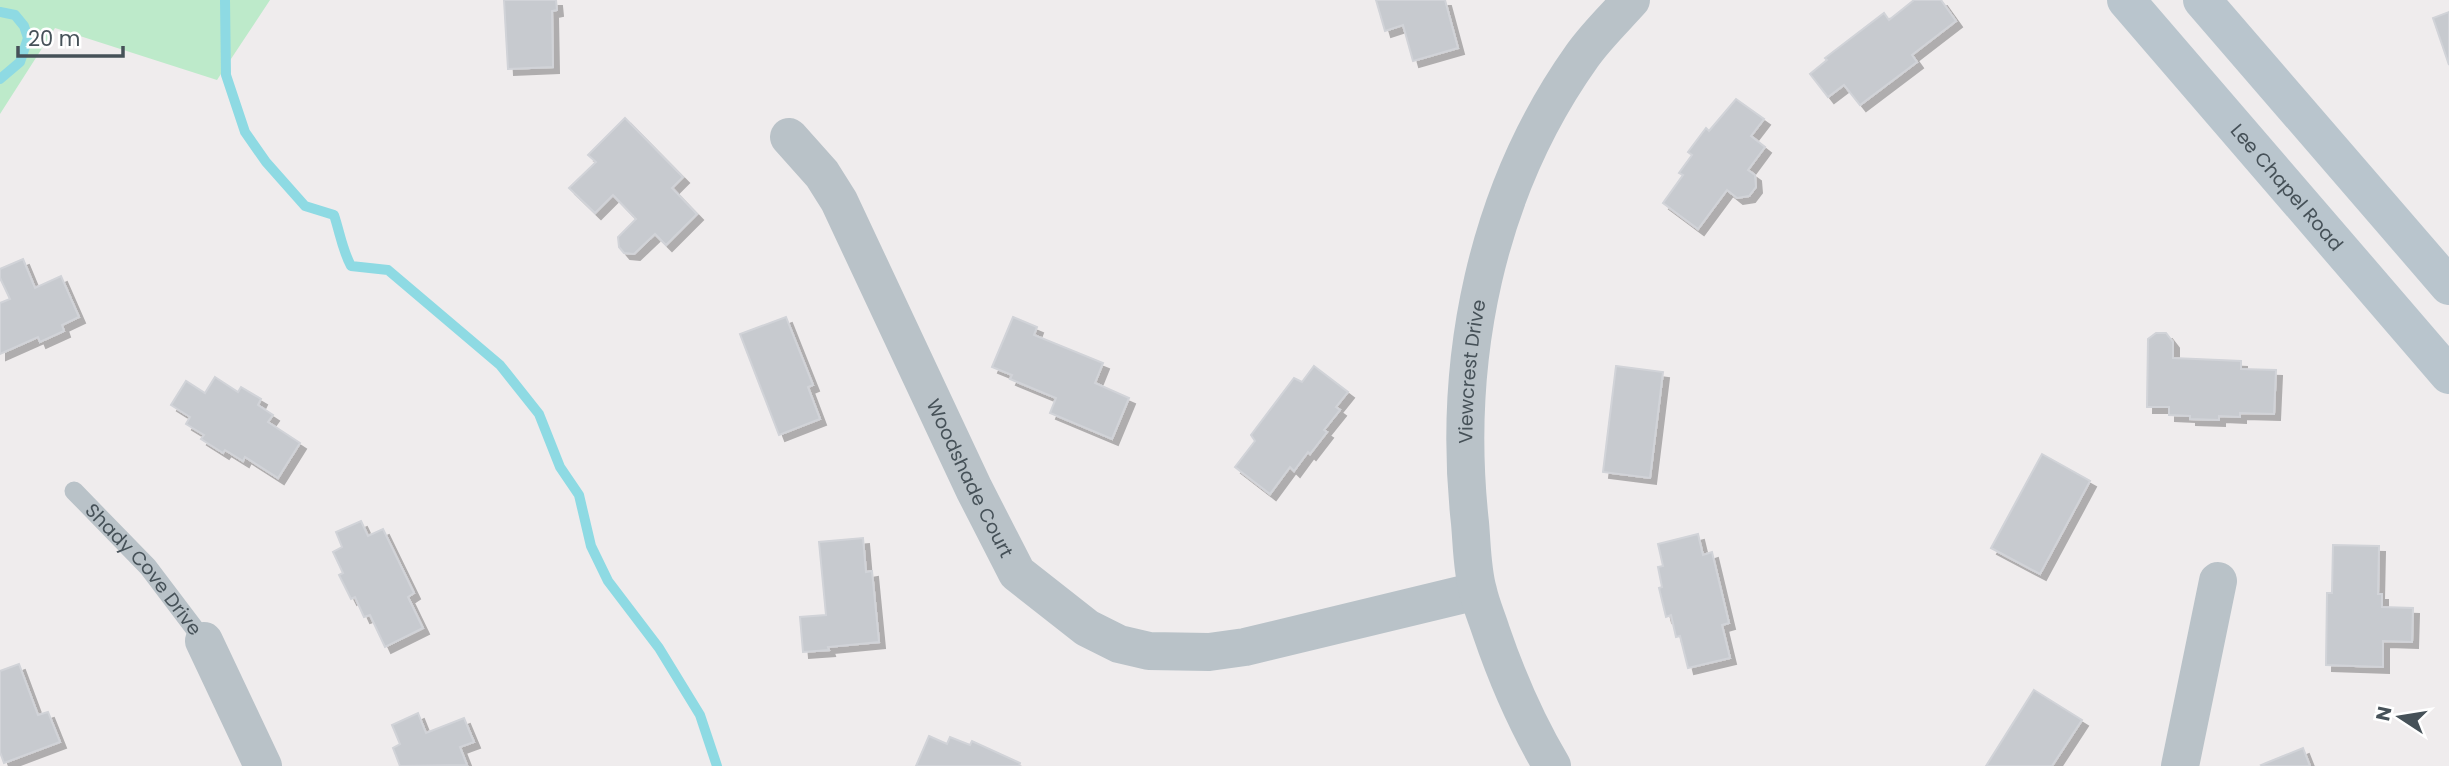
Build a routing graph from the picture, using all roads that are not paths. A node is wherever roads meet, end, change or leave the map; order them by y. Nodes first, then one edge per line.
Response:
1 (1631, 0) edge
2 (2126, 0) edge
3 (2202, 0) edge
4 (789, 137) dead end
5 (2449, 286) edge
6 (2449, 375) edge
7 (75, 491) dead end
8 (2218, 581) dead end
9 (1477, 591) junction
10 (204, 641) joint
11 (263, 766) edge
12 (1552, 766) edge
13 (2180, 766) edge

1 - 9 street, Viewcrest Drive
2 - 6 main road, Lee Chapel Road
3 - 5 main road
4 - 9 street, Woodshade Court
7 - 10 lane, Shady Cove Drive
8 - 13 street
9 - 12 street, Viewcrest Drive
10 - 11 street, Shady Cove Drive

